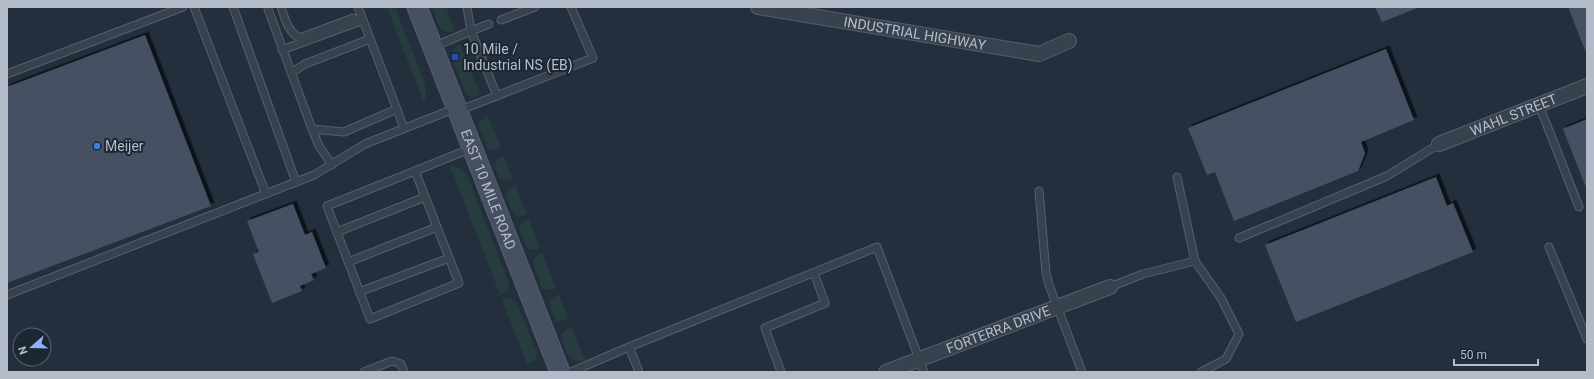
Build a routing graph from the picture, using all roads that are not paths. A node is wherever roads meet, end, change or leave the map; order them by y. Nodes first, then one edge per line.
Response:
1 (183, 7) edge
2 (194, 7) edge
3 (233, 7) edge
4 (281, 7) edge
5 (358, 7) edge
6 (417, 7) edge
7 (467, 7) edge
8 (534, 7) edge
9 (571, 7) edge
10 (758, 7) edge
11 (269, 8) edge
12 (781, 9) edge
13 (501, 20) dead end
14 (361, 21) junction
15 (489, 24) dead end
16 (471, 31) junction
17 (370, 39) junction
18 (1069, 41) dead end
19 (433, 47) junction
20 (282, 50) junction
21 (291, 73) junction
22 (7, 74) edge
23 (1587, 86) edge
24 (497, 96) junction
25 (1539, 105) junction
26 (397, 108) junction
27 (457, 110) junction
28 (404, 128) junction
29 (312, 129) junction
30 (1439, 144) joint
31 (472, 148) junction
32 (332, 165) junction
33 (415, 171) junction
34 (1177, 177) dead end
35 (296, 182) junction
36 (1039, 191) dead end
37 (266, 194) junction
38 (425, 197) junction
39 (1579, 207) dead end
40 (437, 227) junction
41 (337, 232) junction
42 (1239, 238) dead end
43 (1548, 247) dead end
44 (449, 258) junction
45 (1195, 260) junction
46 (348, 262) junction
47 (814, 273) junction
48 (1110, 287) joint
49 (360, 292) junction
50 (7, 294) edge
51 (1056, 307) junction
52 (1587, 339) edge
53 (629, 347) junction
54 (922, 366) edge
55 (364, 372) edge
56 (404, 372) edge
57 (560, 372) edge
58 (571, 372) edge
59 (639, 372) edge
60 (781, 372) edge
61 (886, 372) edge
62 (1082, 372) edge
63 (1201, 372) edge

1 - 22 lane
2 - 37 lane
3 - 35 lane
4 - 14 lane
5 - 14 lane
6 - 19 main road, EAST 10 MILE ROAD
7 - 16 lane
8 - 13 lane
9 - 24 lane
10 - 12 street, INDUSTRIAL HIGHWAY
11 - 20 lane
12 - 18 street, INDUSTRIAL HIGHWAY
14 - 17 lane
14 - 20 lane
15 - 16 lane
16 - 19 lane
16 - 24 lane
17 - 21 lane
17 - 26 lane
19 - 27 main road, EAST 10 MILE ROAD
20 - 21 lane
21 - 29 lane
23 - 25 street, WAHL STREET
24 - 27 lane
25 - 30 street, WAHL STREET
25 - 39 lane
26 - 28 lane
26 - 29 lane
27 - 28 lane
27 - 31 main road, EAST 10 MILE ROAD
28 - 32 lane
29 - 32 lane
30 - 42 lane
31 - 33 lane
31 - 57 main road, EAST 10 MILE ROAD
32 - 35 lane
33 - 38 lane
33 - 41 lane
34 - 45 lane
35 - 37 lane
36 - 51 lane
37 - 50 lane
38 - 40 lane
38 - 41 lane
40 - 44 lane
40 - 46 lane
41 - 46 lane
43 - 52 lane
44 - 49 lane
44 - 49 lane
45 - 48 lane
45 - 63 lane
46 - 49 lane
47 - 53 lane
47 - 54 lane
47 - 60 lane
48 - 51 street, FORTERRA DRIVE
51 - 54 street, FORTERRA DRIVE
51 - 62 lane
53 - 58 lane
53 - 59 lane
54 - 61 street, FORTERRA DRIVE
55 - 56 lane

